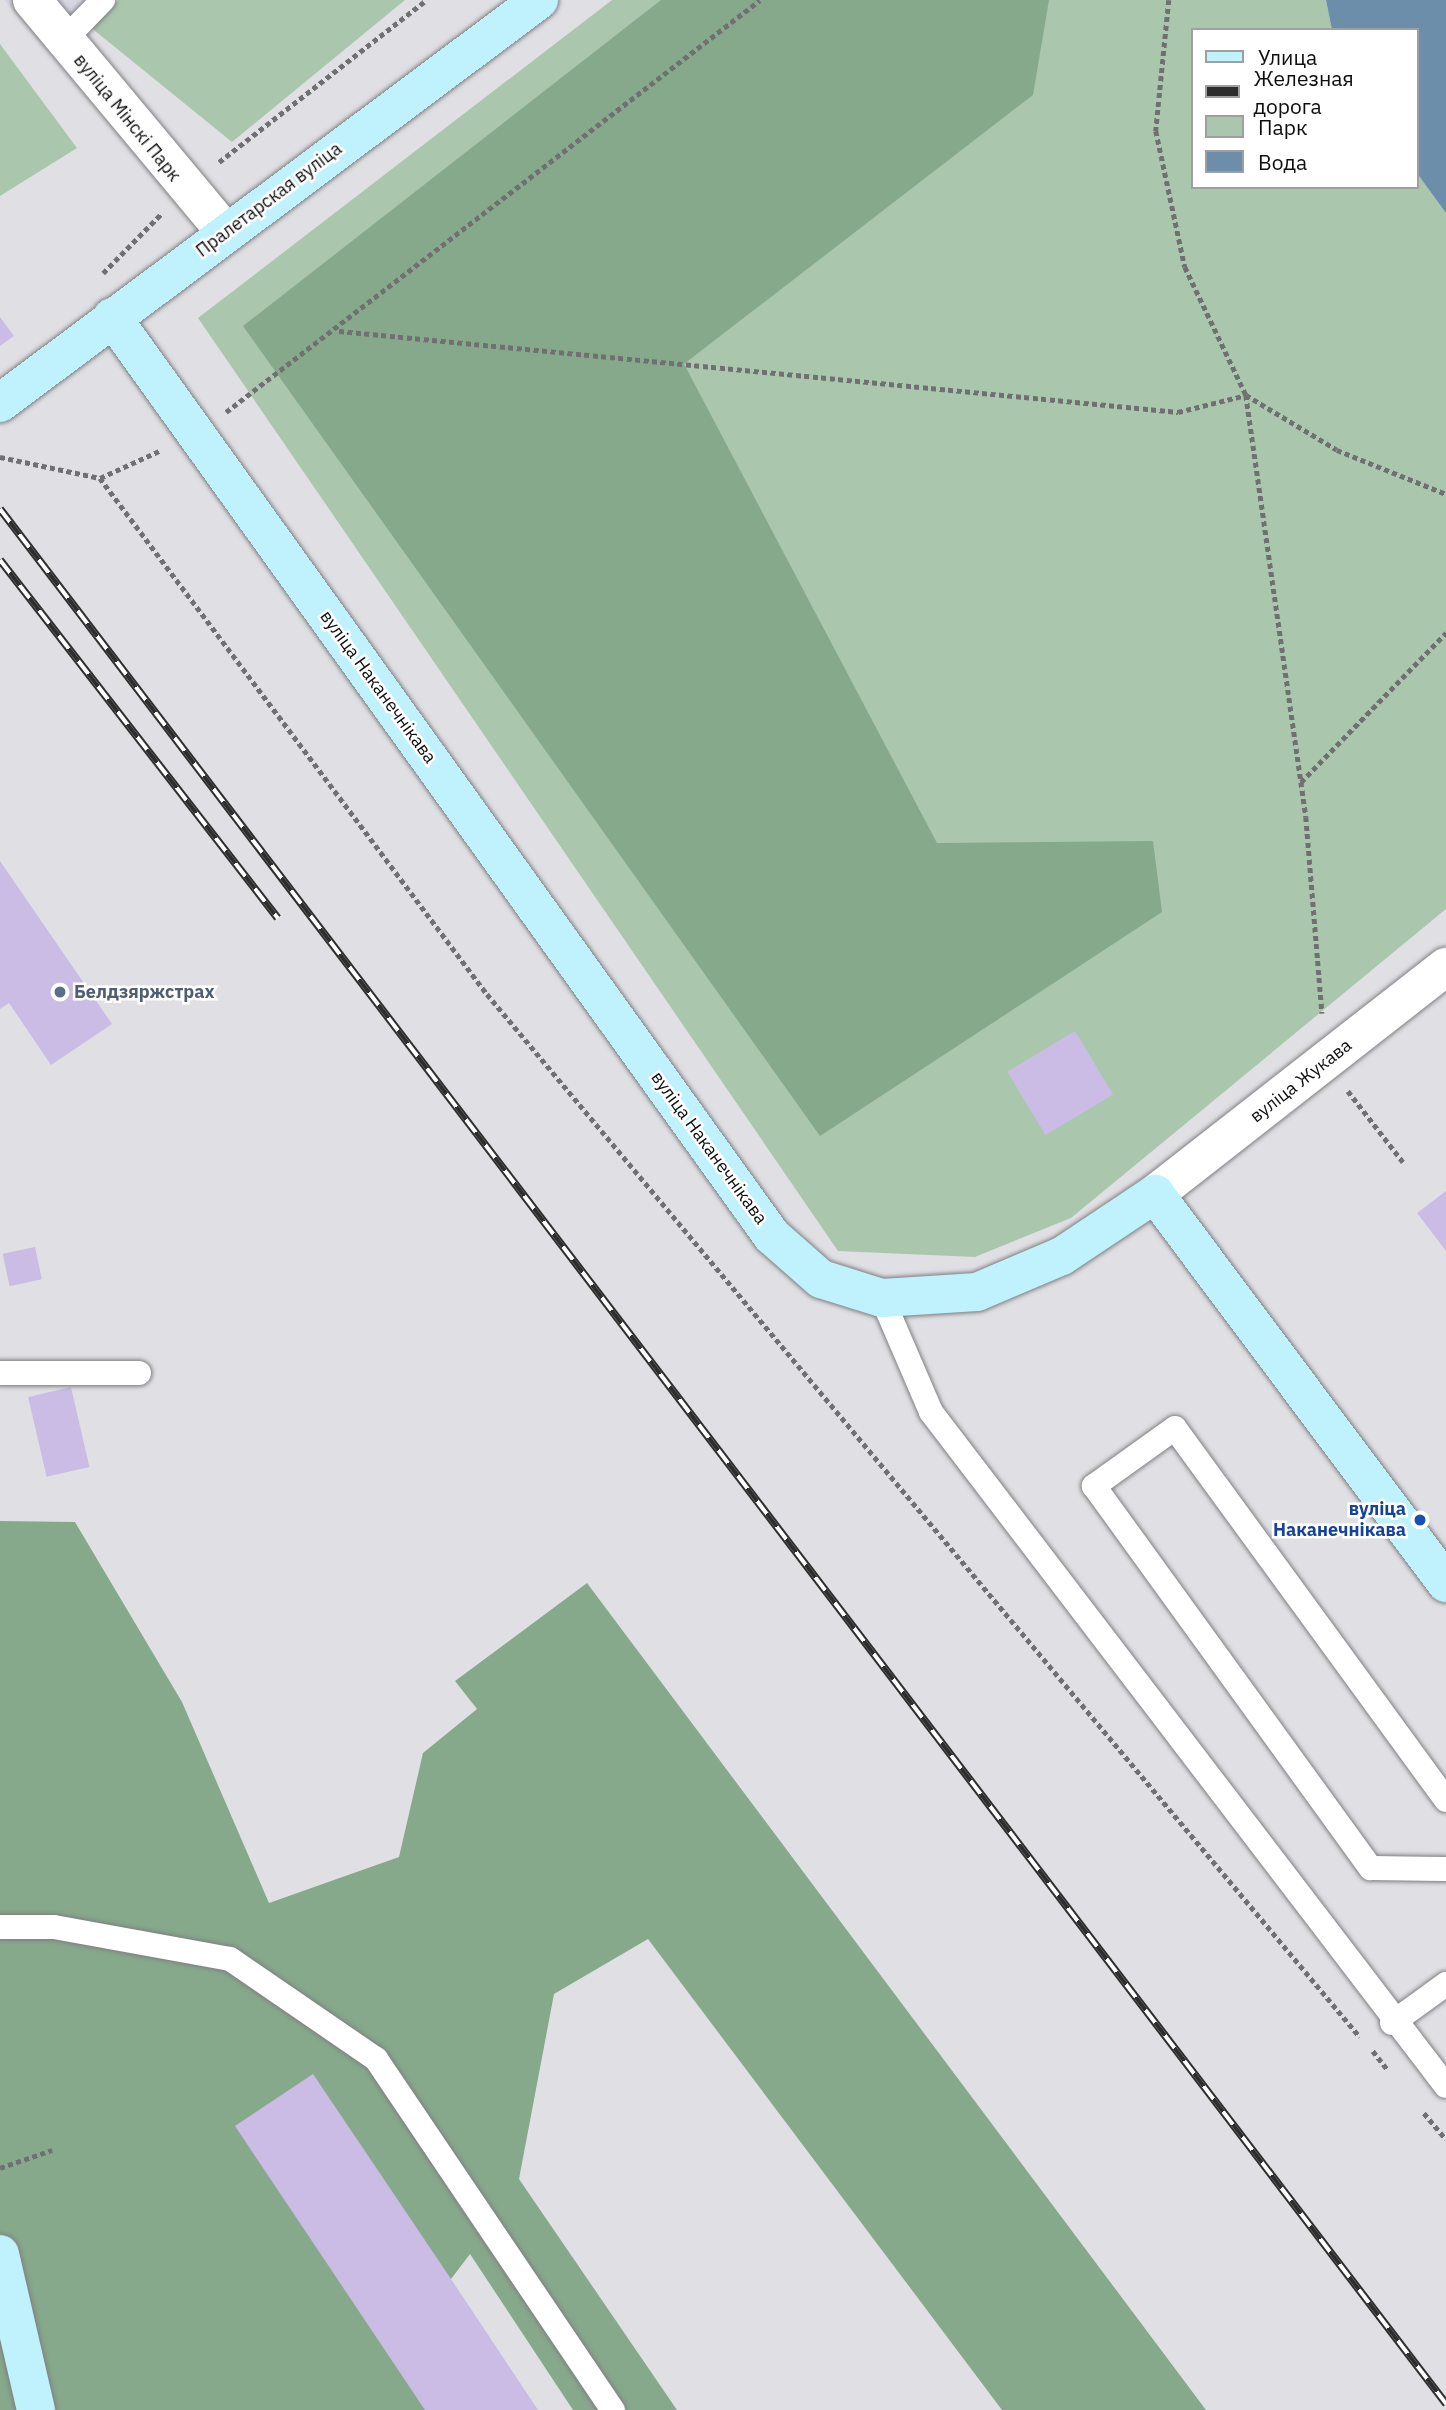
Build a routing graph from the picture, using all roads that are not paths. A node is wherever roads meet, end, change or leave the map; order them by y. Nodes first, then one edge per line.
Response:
1 (32, 0) edge
2 (103, 0) edge
3 (539, 0) edge
4 (64, 40) junction
5 (225, 232) junction
6 (112, 317) junction
7 (0, 404) edge
8 (1446, 967) edge
9 (1156, 1194) junction
10 (882, 1298) junction
11 (0, 1373) edge
12 (139, 1373) dead end
13 (1446, 1583) edge
14 (1446, 1800) edge
15 (1446, 1868) edge
16 (0, 1927) edge
17 (1446, 1984) edge
18 (1392, 2023) junction
19 (1446, 2087) edge
20 (0, 2254) edge
21 (36, 2410) edge
22 (613, 2410) edge

1 - 4 street, вуліца Мінскі Парк
2 - 4 lane
3 - 5 main road, Пралетарская вуліца
4 - 5 street, вуліца Мінскі Парк
5 - 6 main road, Пралетарская вуліца
6 - 7 main road, Пралетарская вуліца
6 - 10 main road, вуліца Наканечнікава
8 - 9 street, вуліца Жукава
9 - 10 main road, вуліца Наканечнікава
9 - 13 main road
10 - 18 lane
11 - 12 lane
14 - 15 lane
16 - 22 lane
17 - 18 lane
18 - 19 lane
20 - 21 main road

